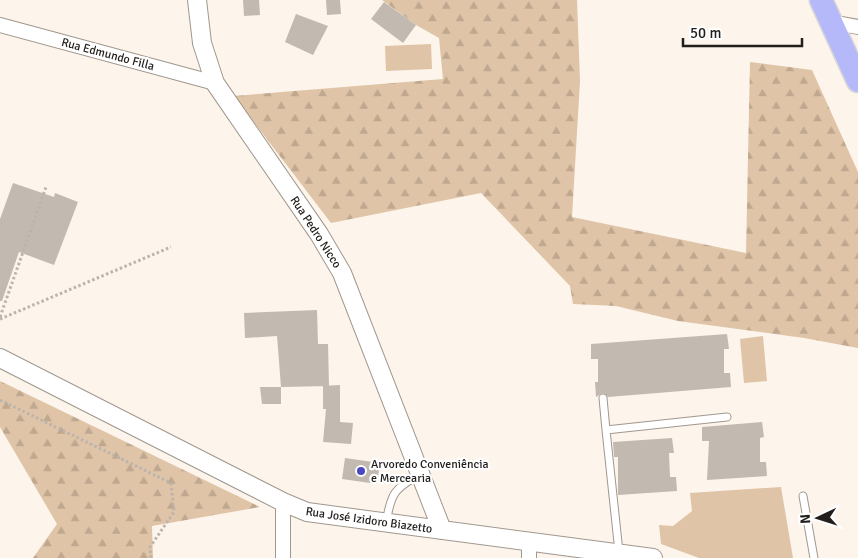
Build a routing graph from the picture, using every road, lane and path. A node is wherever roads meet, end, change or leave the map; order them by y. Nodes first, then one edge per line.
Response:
1 (197, 0) edge
2 (821, 0) edge
3 (831, 22) junction
4 (0, 24) edge
5 (858, 27) edge
6 (858, 81) edge
7 (215, 84) junction
8 (46, 187) dead end
9 (171, 246) dead end
10 (0, 318) edge
11 (0, 358) edge
12 (603, 398) dead end
13 (0, 400) edge
14 (727, 417) dead end
15 (606, 430) junction
16 (421, 473) junction
17 (803, 496) dead end
18 (283, 502) junction
19 (386, 523) junction
20 (442, 530) junction
21 (529, 550) edge
22 (619, 552) junction
23 (151, 558) edge
24 (282, 558) edge
25 (653, 558) edge
26 (814, 558) edge

1 - 7 street, Rua Pedro Nicco
2 - 3 main road
3 - 5 street
3 - 6 main road
4 - 7 street, Rua Edmundo Filla
7 - 16 street, Rua Pedro Nicco
8 - 10 path
9 - 10 path
11 - 18 street, Rua José Izidoro Biazetto
12 - 15 lane
13 - 23 path
14 - 15 lane
15 - 22 lane
16 - 19 lane
16 - 20 street, Rua Pedro Nicco
17 - 26 lane
18 - 19 street, Rua José Izidoro Biazetto
18 - 24 street
19 - 20 street, Rua José Izidoro Biazetto
20 - 21 street, Rua José Izidoro Biazetto
21 - 22 street, Rua José Izidoro Biazetto
22 - 25 street, Rua José Izidoro Biazetto

